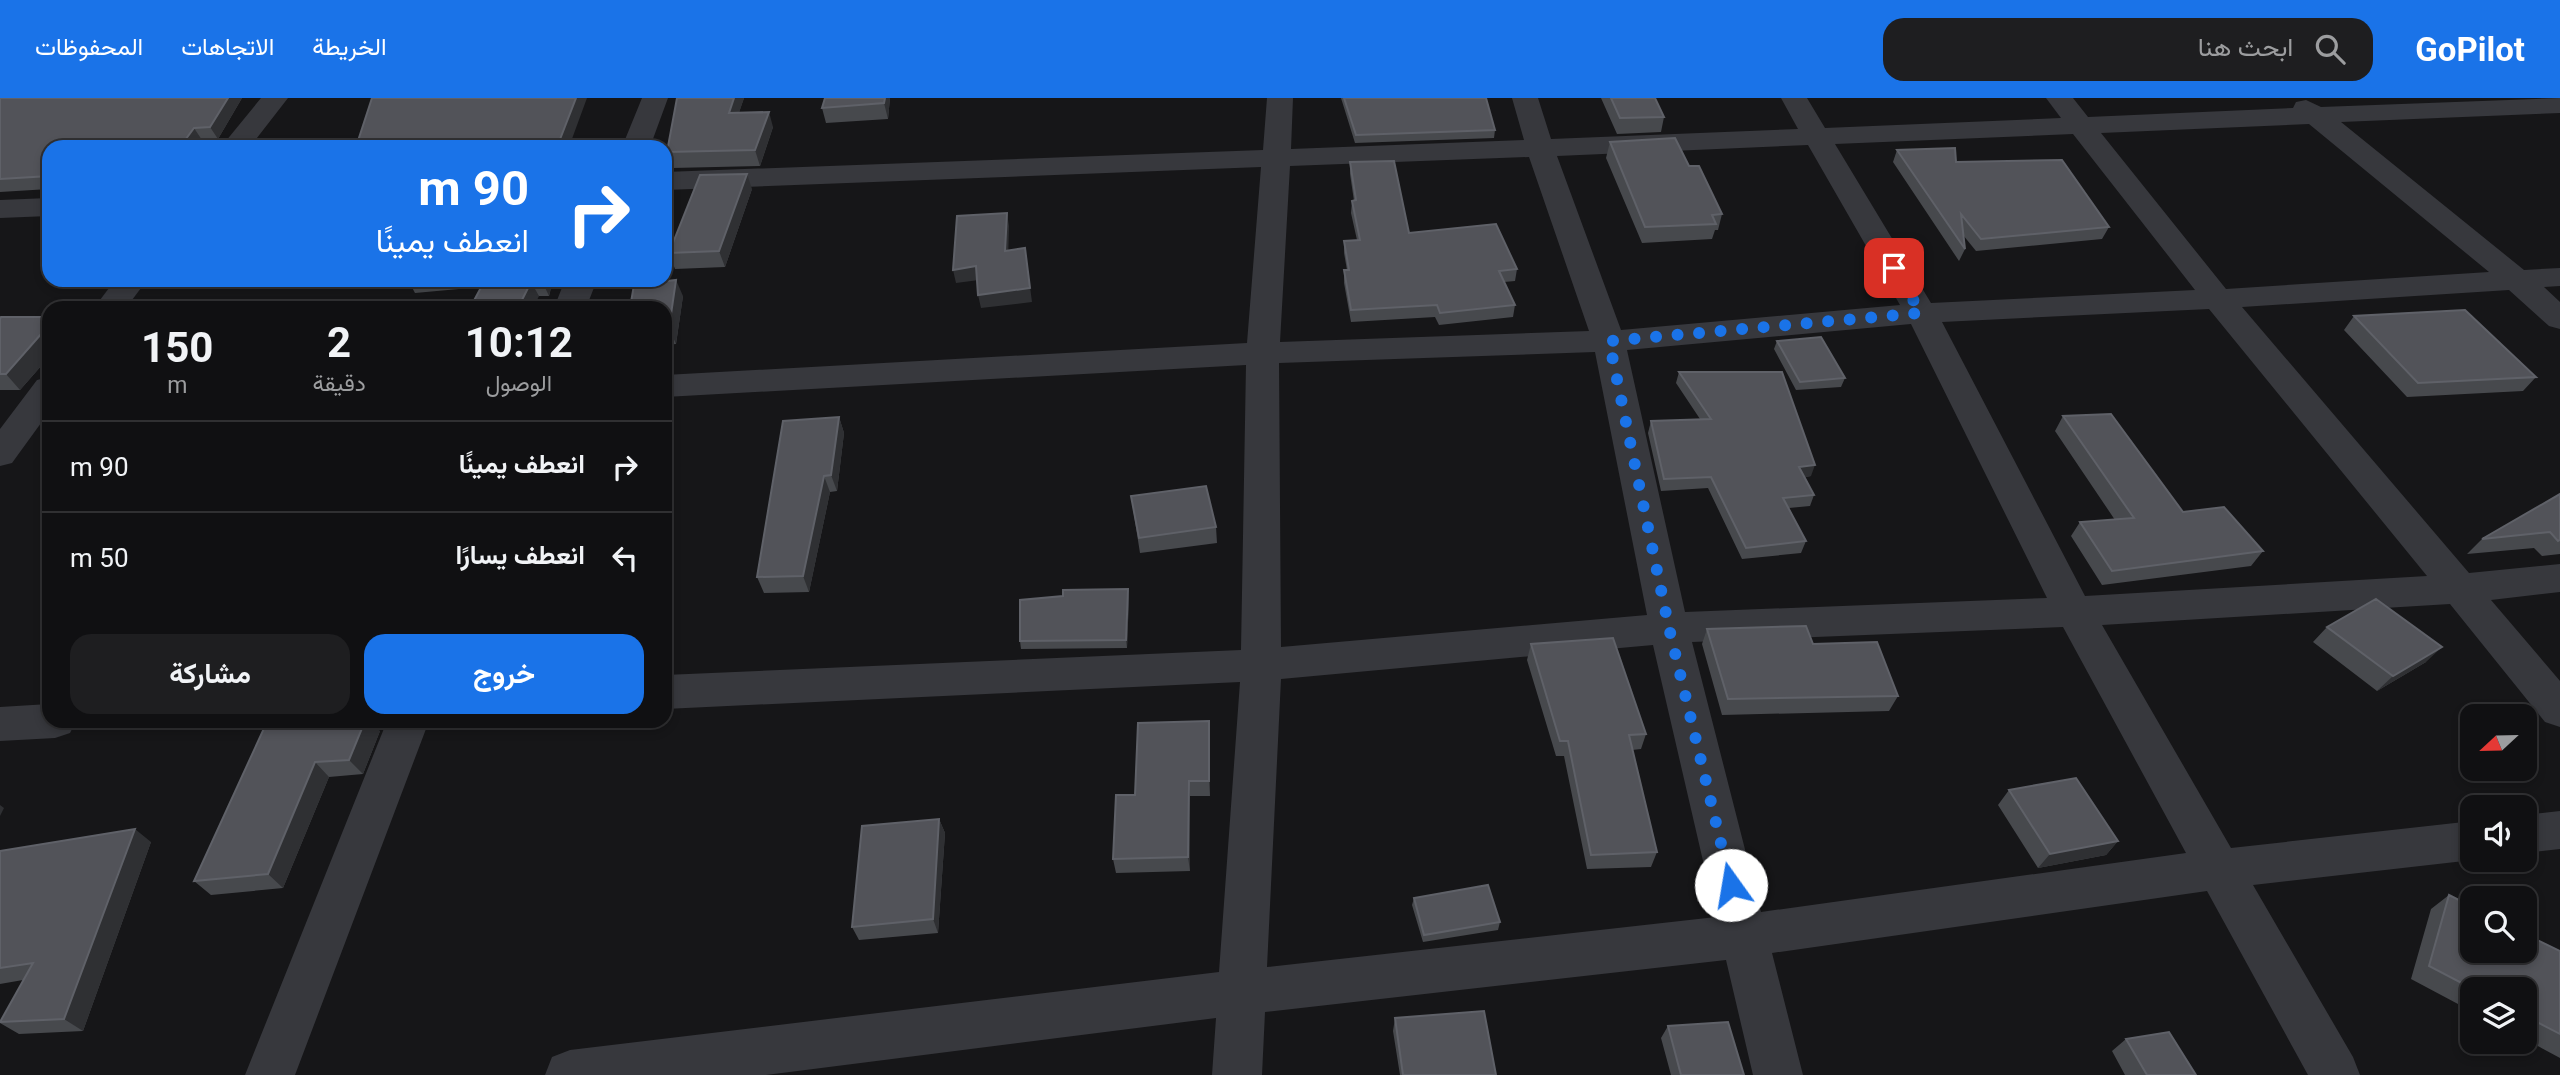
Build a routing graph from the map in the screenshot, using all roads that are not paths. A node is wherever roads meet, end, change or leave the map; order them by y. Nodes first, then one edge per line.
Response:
1 (275, 98) edge
2 (655, 98) edge
3 (1280, 98) edge
4 (1525, 98) edge
5 (1794, 98) edge
6 (2059, 98) edge
7 (2551, 106) edge
8 (2305, 107) edge
9 (2081, 126) junction
10 (1814, 135) junction
11 (241, 140) edge
12 (639, 140) edge
13 (1540, 148) junction
14 (1276, 156) junction
15 (672, 181) edge
16 (42, 206) edge
17 (0, 209) edge
18 (2560, 277) edge
19 (2516, 279) junction
20 (2218, 299) junction
21 (1921, 313) junction
22 (2560, 319) edge
23 (1609, 341) junction
24 (1263, 353) junction
25 (672, 386) edge
26 (42, 398) edge
27 (24, 422) edge
28 (0, 454) edge
29 (2560, 578) edge
30 (2459, 589) junction
31 (2074, 612) junction
32 (1669, 628) junction
33 (1261, 665) junction
34 (672, 691) edge
35 (2560, 710) edge
36 (42, 722) edge
37 (0, 724) edge
38 (405, 728) edge
39 (2560, 830) edge
40 (2537, 833) edge
41 (2460, 841) edge
42 (2219, 869) junction
43 (1743, 936) junction
44 (1243, 992) junction
45 (271, 1075) edge
46 (570, 1075) edge
47 (1237, 1075) edge
48 (1778, 1075) edge
49 (2335, 1075) edge

1 - 11 street
2 - 12 street
3 - 14 street
4 - 13 street
5 - 10 street
6 - 9 street
7 - 8 street
8 - 9 street
8 - 19 street
9 - 10 street
9 - 20 street
10 - 13 street
10 - 21 street
13 - 14 street
13 - 23 street
14 - 15 street
14 - 24 street
16 - 17 street
18 - 19 street
19 - 20 street
19 - 22 street
20 - 21 street
20 - 30 street
21 - 23 street
21 - 31 street
23 - 24 street
23 - 32 street
24 - 25 street
24 - 33 street
26 - 27 street
27 - 28 street
29 - 30 street
30 - 31 street
30 - 35 street
31 - 32 street
31 - 42 street
32 - 33 street
32 - 43 street
33 - 34 street
33 - 44 street
36 - 37 street
38 - 45 street
39 - 40 street
41 - 42 street
42 - 43 street
42 - 49 street
43 - 44 street
43 - 48 street
44 - 46 street
44 - 47 street

